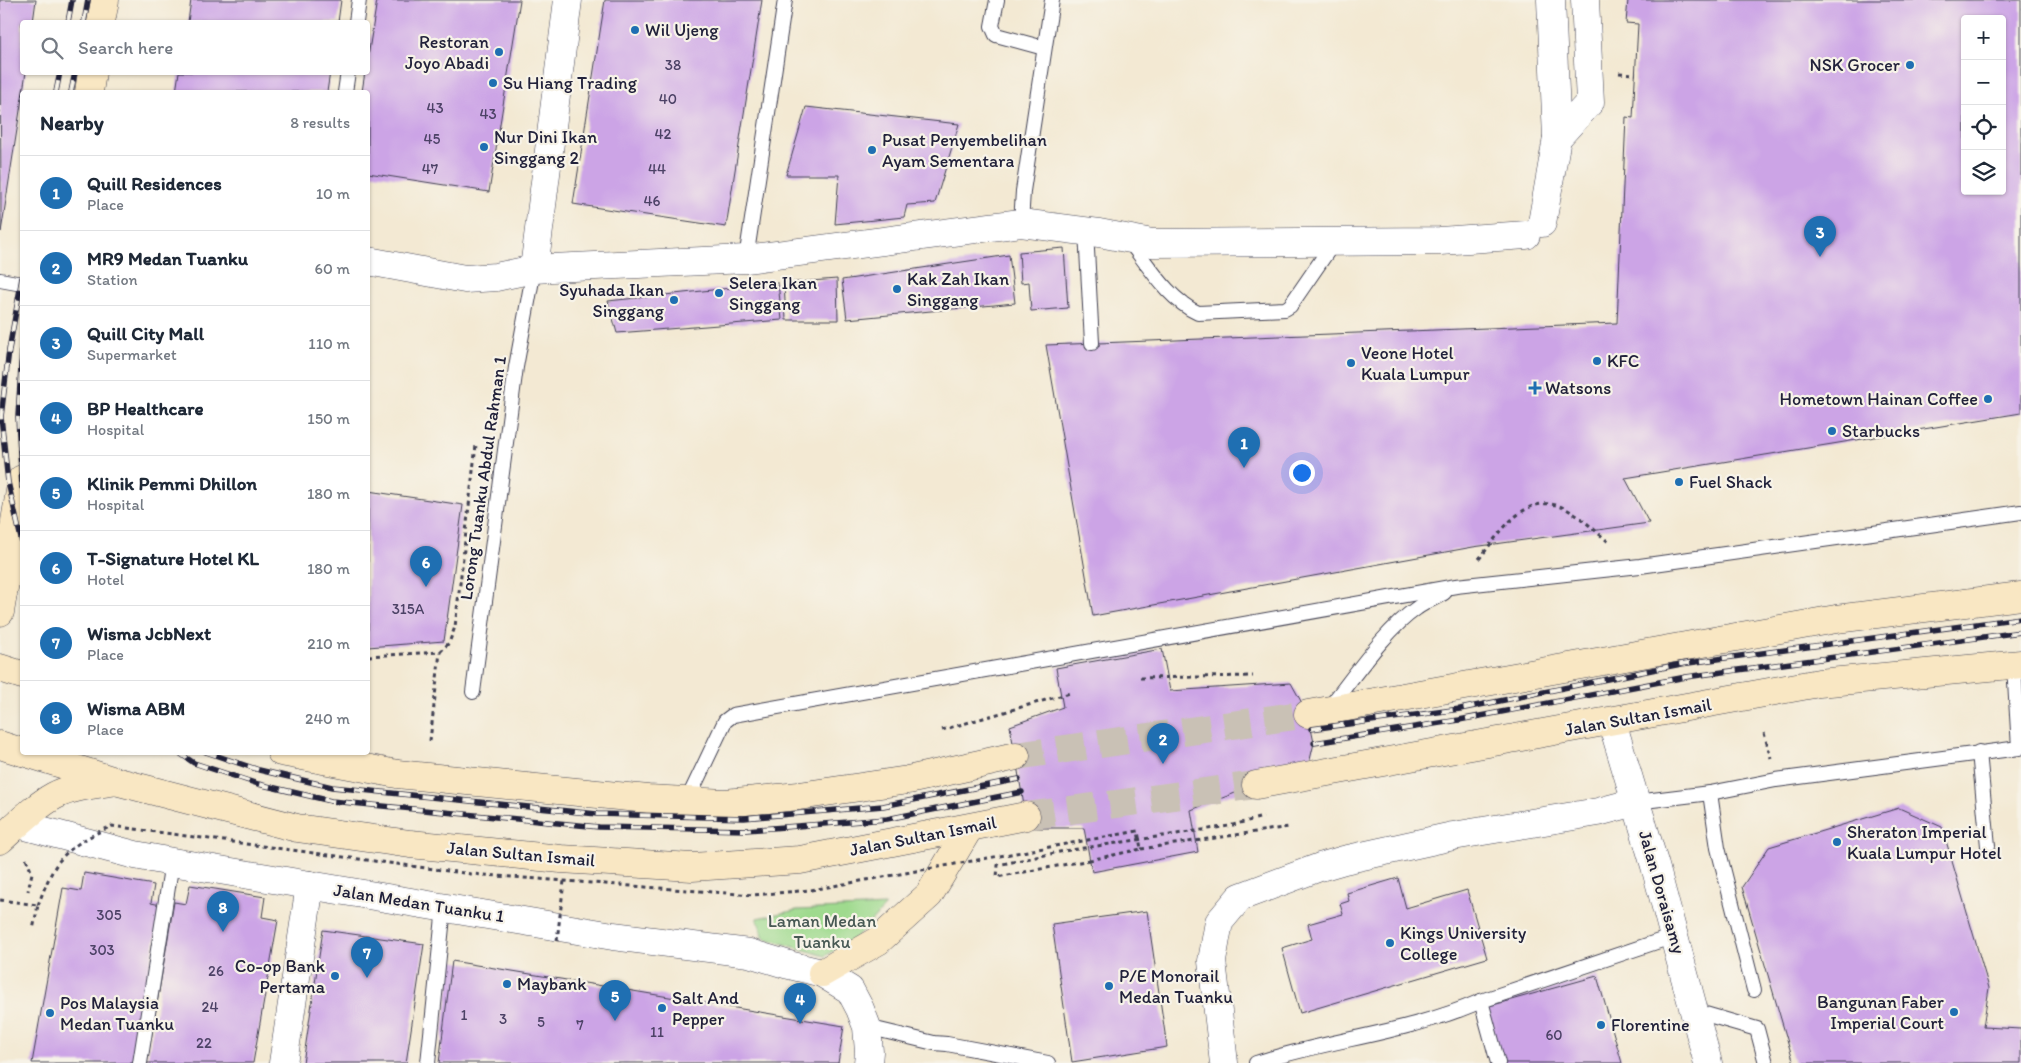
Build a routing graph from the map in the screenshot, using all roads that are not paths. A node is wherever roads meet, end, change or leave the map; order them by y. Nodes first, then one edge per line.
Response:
1 (105, 0) edge
2 (359, 0) edge
3 (568, 0) edge
4 (785, 0) edge
5 (997, 0) edge
6 (1052, 0) edge
7 (1551, 0) edge
8 (1585, 0) edge
9 (101, 20) edge
10 (356, 20) edge
11 (1044, 48) junction
12 (92, 75) edge
13 (348, 75) edge
14 (89, 90) edge
15 (345, 90) edge
16 (1556, 138) junction
17 (1021, 223) junction
18 (1086, 231) junction
19 (1127, 238) junction
20 (1334, 242) junction
21 (746, 259) junction
22 (370, 262) edge
23 (534, 269) junction
24 (0, 280) edge
25 (20, 284) edge
26 (1092, 343) dead end
27 (20, 491) edge
28 (2021, 512) edge
29 (6, 572) junction
30 (1456, 586) junction
31 (2021, 596) edge
32 (20, 604) edge
33 (0, 612) edge
34 (2018, 664) edge
35 (0, 668) edge
36 (20, 674) edge
37 (473, 692) dead end
38 (1317, 712) joint
39 (1612, 722) junction
40 (0, 745) edge
41 (2020, 748) edge
42 (20, 751) edge
43 (1979, 752) junction
44 (32, 755) edge
45 (297, 755) edge
46 (1016, 756) tunnel mouth
47 (115, 782) junction
48 (1256, 785) tunnel mouth
49 (1710, 793) junction
50 (686, 801) junction
51 (1636, 802) junction
52 (1026, 816) tunnel mouth
53 (969, 828) junction
54 (9, 832) edge
55 (1988, 846) dead end
56 (172, 862) junction
57 (310, 885) junction
58 (444, 907) junction
59 (1674, 936) junction
60 (822, 973) junction
61 (1754, 990) dead end
62 (1481, 1001) junction
63 (1695, 1011) junction
64 (867, 1027) junction
65 (140, 1063) edge
66 (283, 1063) edge
67 (428, 1063) edge
68 (868, 1063) edge
69 (1048, 1063) edge
70 (1224, 1063) edge
71 (1256, 1063) edge
72 (1498, 1063) edge
73 (1708, 1063) edge
74 (1766, 1063) edge

1 - 9 main road
2 - 10 lane
3 - 23 street
4 - 21 lane
5 - 11 lane
6 - 11 lane
7 - 16 street
8 - 16 street
11 - 17 lane
12 - 14 main road
13 - 15 lane
16 - 20 street
17 - 18 street
17 - 21 street
18 - 19 street
18 - 26 lane
19 - 20 street
19 - 20 lane
21 - 23 street
22 - 23 street
23 - 37 lane, Lorong Tuanku Abdul Rahman 1
24 - 25 lane
27 - 29 main road
28 - 30 lane
29 - 32 main road
29 - 33 main road
30 - 38 lane
30 - 50 lane
31 - 38 main road
34 - 39 main road, Jalan Sultan Ismail
34 - 41 lane
35 - 36 main road
39 - 48 main road, Jalan Sultan Ismail
39 - 51 street, Jalan Doraisamy
40 - 42 main road, Jalan Sultan Ismail
41 - 43 lane
43 - 49 lane
43 - 55 lane
44 - 47 main road, Jalan Sultan Ismail
45 - 50 main road
46 - 50 main road
47 - 53 main road, Jalan Sultan Ismail
47 - 54 main road
49 - 51 lane
49 - 61 lane
51 - 59 street, Jalan Doraisamy
51 - 70 street
52 - 53 main road, Jalan Sultan Ismail
53 - 60 main road
54 - 56 street, Jalan Medan Tuanku 1
56 - 57 street, Jalan Medan Tuanku 1
56 - 65 lane
57 - 58 street, Jalan Medan Tuanku 1
57 - 66 street
58 - 60 street, Jalan Medan Tuanku 1
58 - 67 lane
59 - 62 lane
59 - 63 street, Jalan Doraisamy
60 - 64 street, Jalan Medan Tuanku 1
62 - 71 lane
62 - 72 lane
63 - 73 street, Jalan Doraisamy
63 - 74 lane
64 - 68 street, Jalan Medan Tuanku 1
64 - 69 lane

